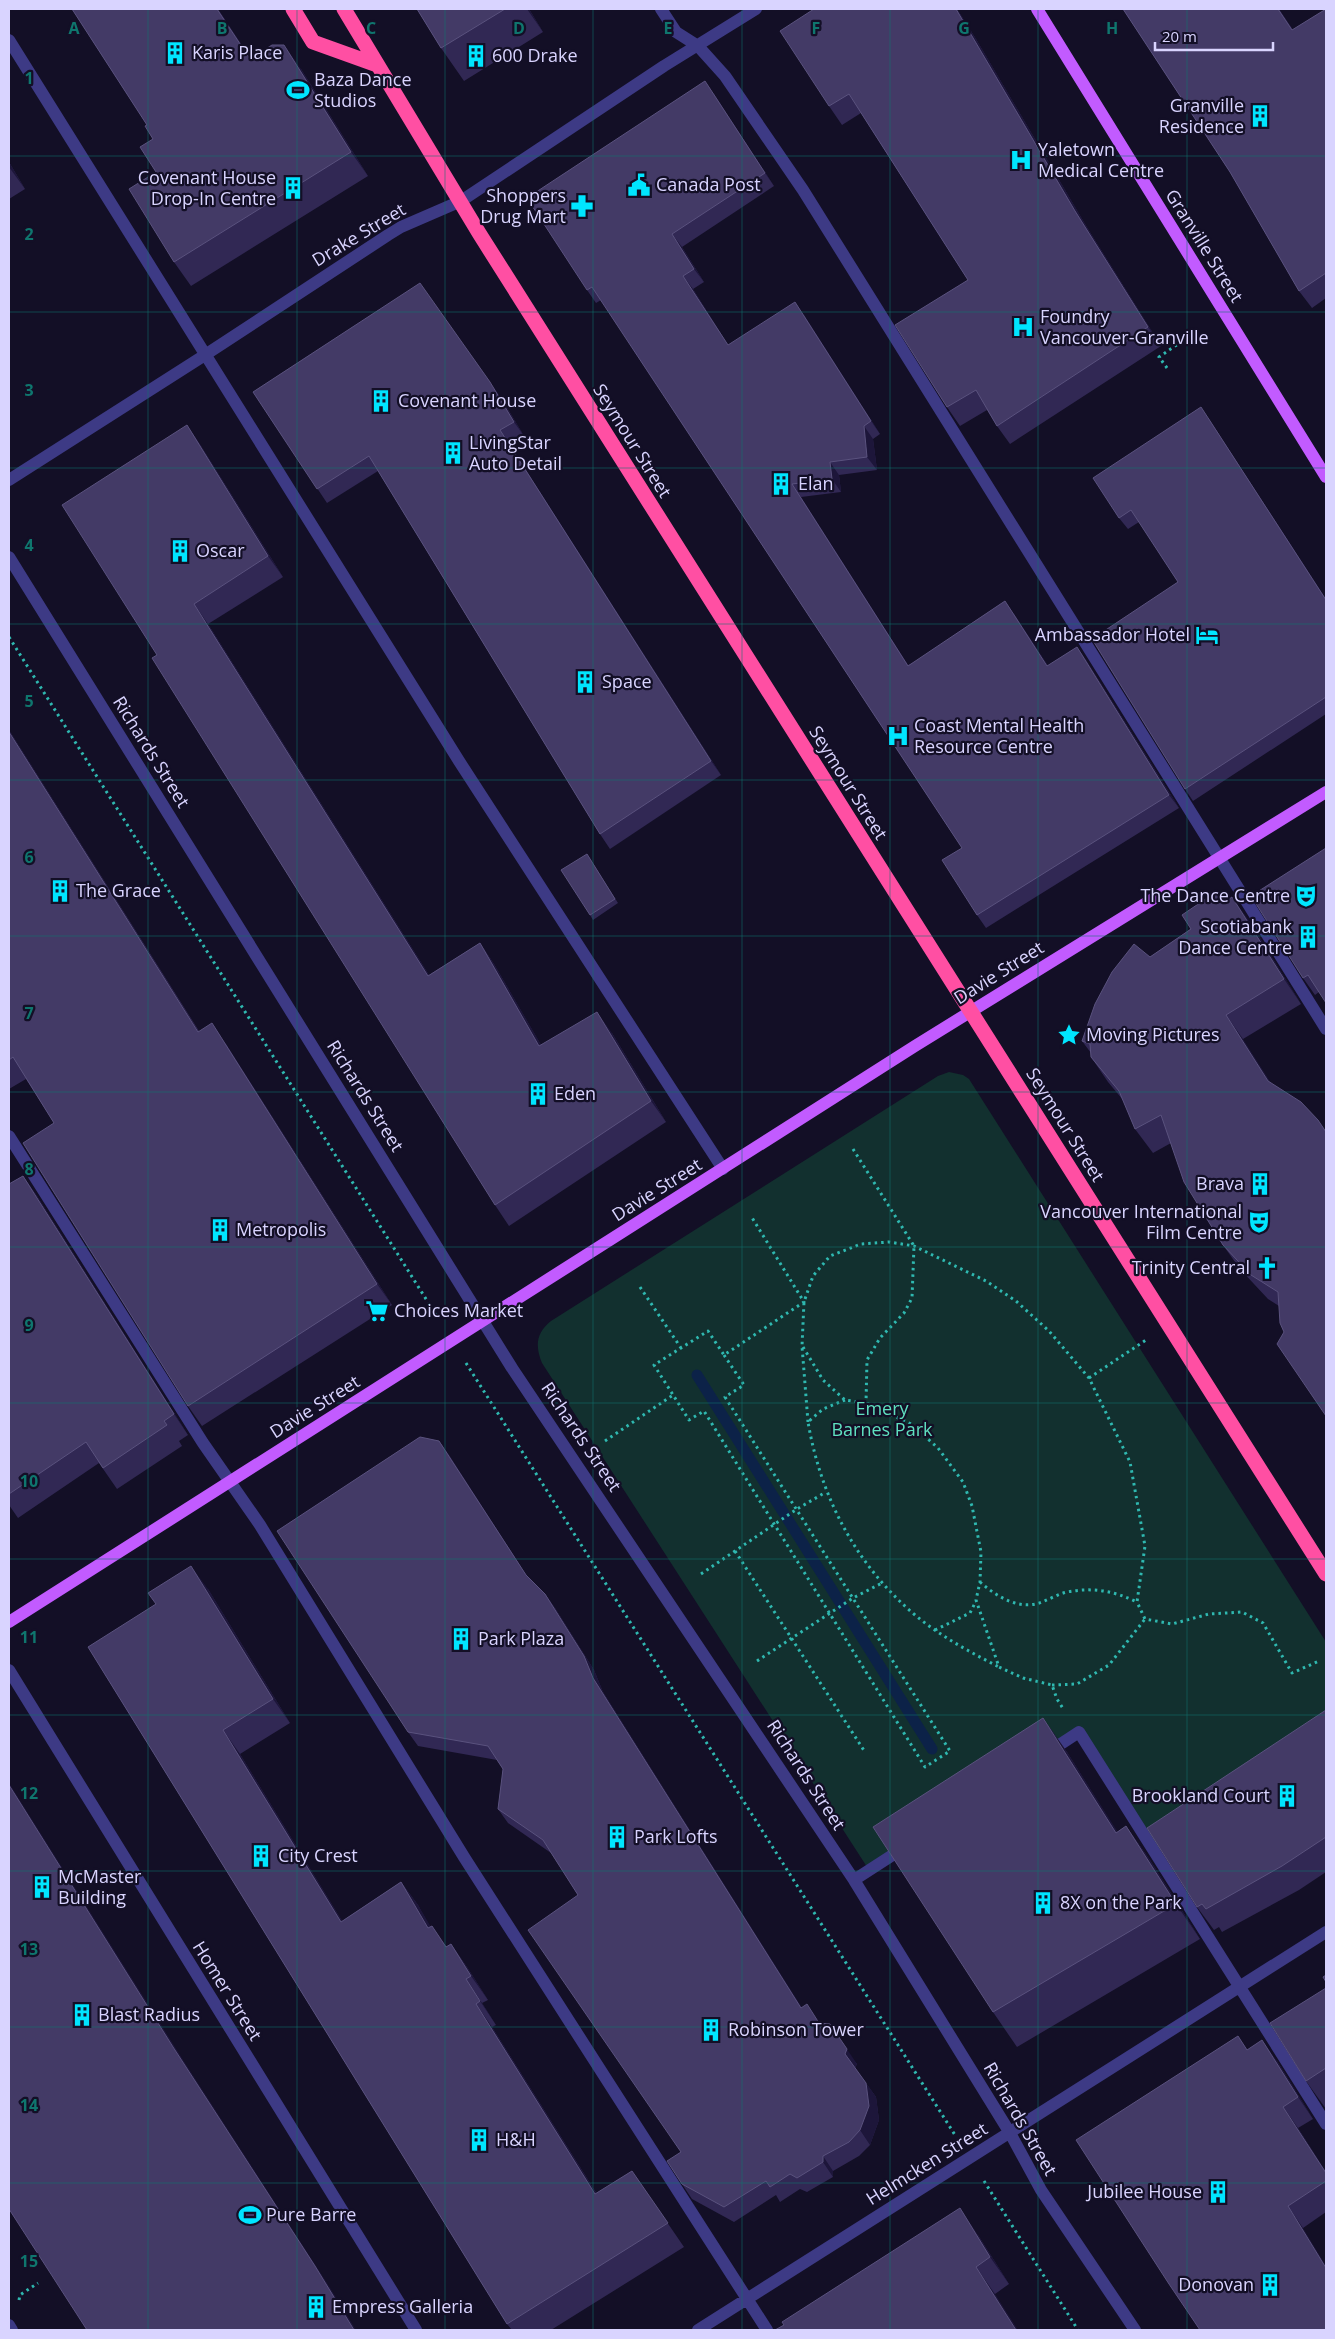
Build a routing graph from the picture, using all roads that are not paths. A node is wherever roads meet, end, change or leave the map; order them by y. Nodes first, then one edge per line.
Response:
1 (293, 9) edge
2 (344, 9) edge
3 (661, 9) edge
4 (756, 9) edge
5 (1037, 9) edge
6 (9, 40) edge
7 (698, 46) junction
8 (377, 65) junction
9 (461, 201) junction
10 (205, 355) junction
11 (1326, 477) edge
12 (9, 480) edge
13 (9, 557) edge
14 (1326, 792) edge
15 (1219, 857) junction
16 (970, 1011) junction
17 (1326, 1029) edge
18 (9, 1136) edge
19 (723, 1169) junction
20 (483, 1321) junction
21 (230, 1482) junction
22 (1326, 1574) edge
23 (9, 1622) edge
24 (9, 1670) edge
25 (1039, 1758) edge
26 (913, 1841) edge
27 (854, 1880) junction
28 (1326, 1932) edge
29 (1240, 1986) junction
30 (1326, 2124) edge
31 (1010, 2133) junction
32 (747, 2299) junction
33 (9, 2325) edge
34 (12, 2330) edge
35 (416, 2330) edge
36 (698, 2330) edge
37 (767, 2330) edge
38 (1135, 2330) edge

1 - 8 highway
2 - 8 highway, Seymour Street
3 - 7 street
4 - 7 street, Drake Street
5 - 11 main road, Granville Street
6 - 10 street
7 - 9 street, Drake Street
7 - 15 street
8 - 9 highway, Seymour Street
9 - 10 street, Drake Street
9 - 16 highway, Seymour Street
10 - 12 street, Drake Street
10 - 19 street
13 - 20 street, Richards Street
14 - 15 main road, Davie Street
15 - 16 main road, Davie Street
15 - 17 street
16 - 19 main road, Davie Street
16 - 22 highway, Seymour Street
18 - 21 street
19 - 20 main road, Davie Street
20 - 21 main road, Davie Street
20 - 27 street, Richards Street
21 - 23 main road, Davie Street
21 - 32 street
24 - 35 street, Homer Street
25 - 29 street
26 - 27 street
27 - 31 street, Richards Street
28 - 29 street, Helmcken Street
29 - 30 street
29 - 31 street, Helmcken Street
31 - 32 street, Helmcken Street
31 - 38 street, Richards Street
32 - 36 street, Helmcken Street
32 - 37 street
33 - 34 street

